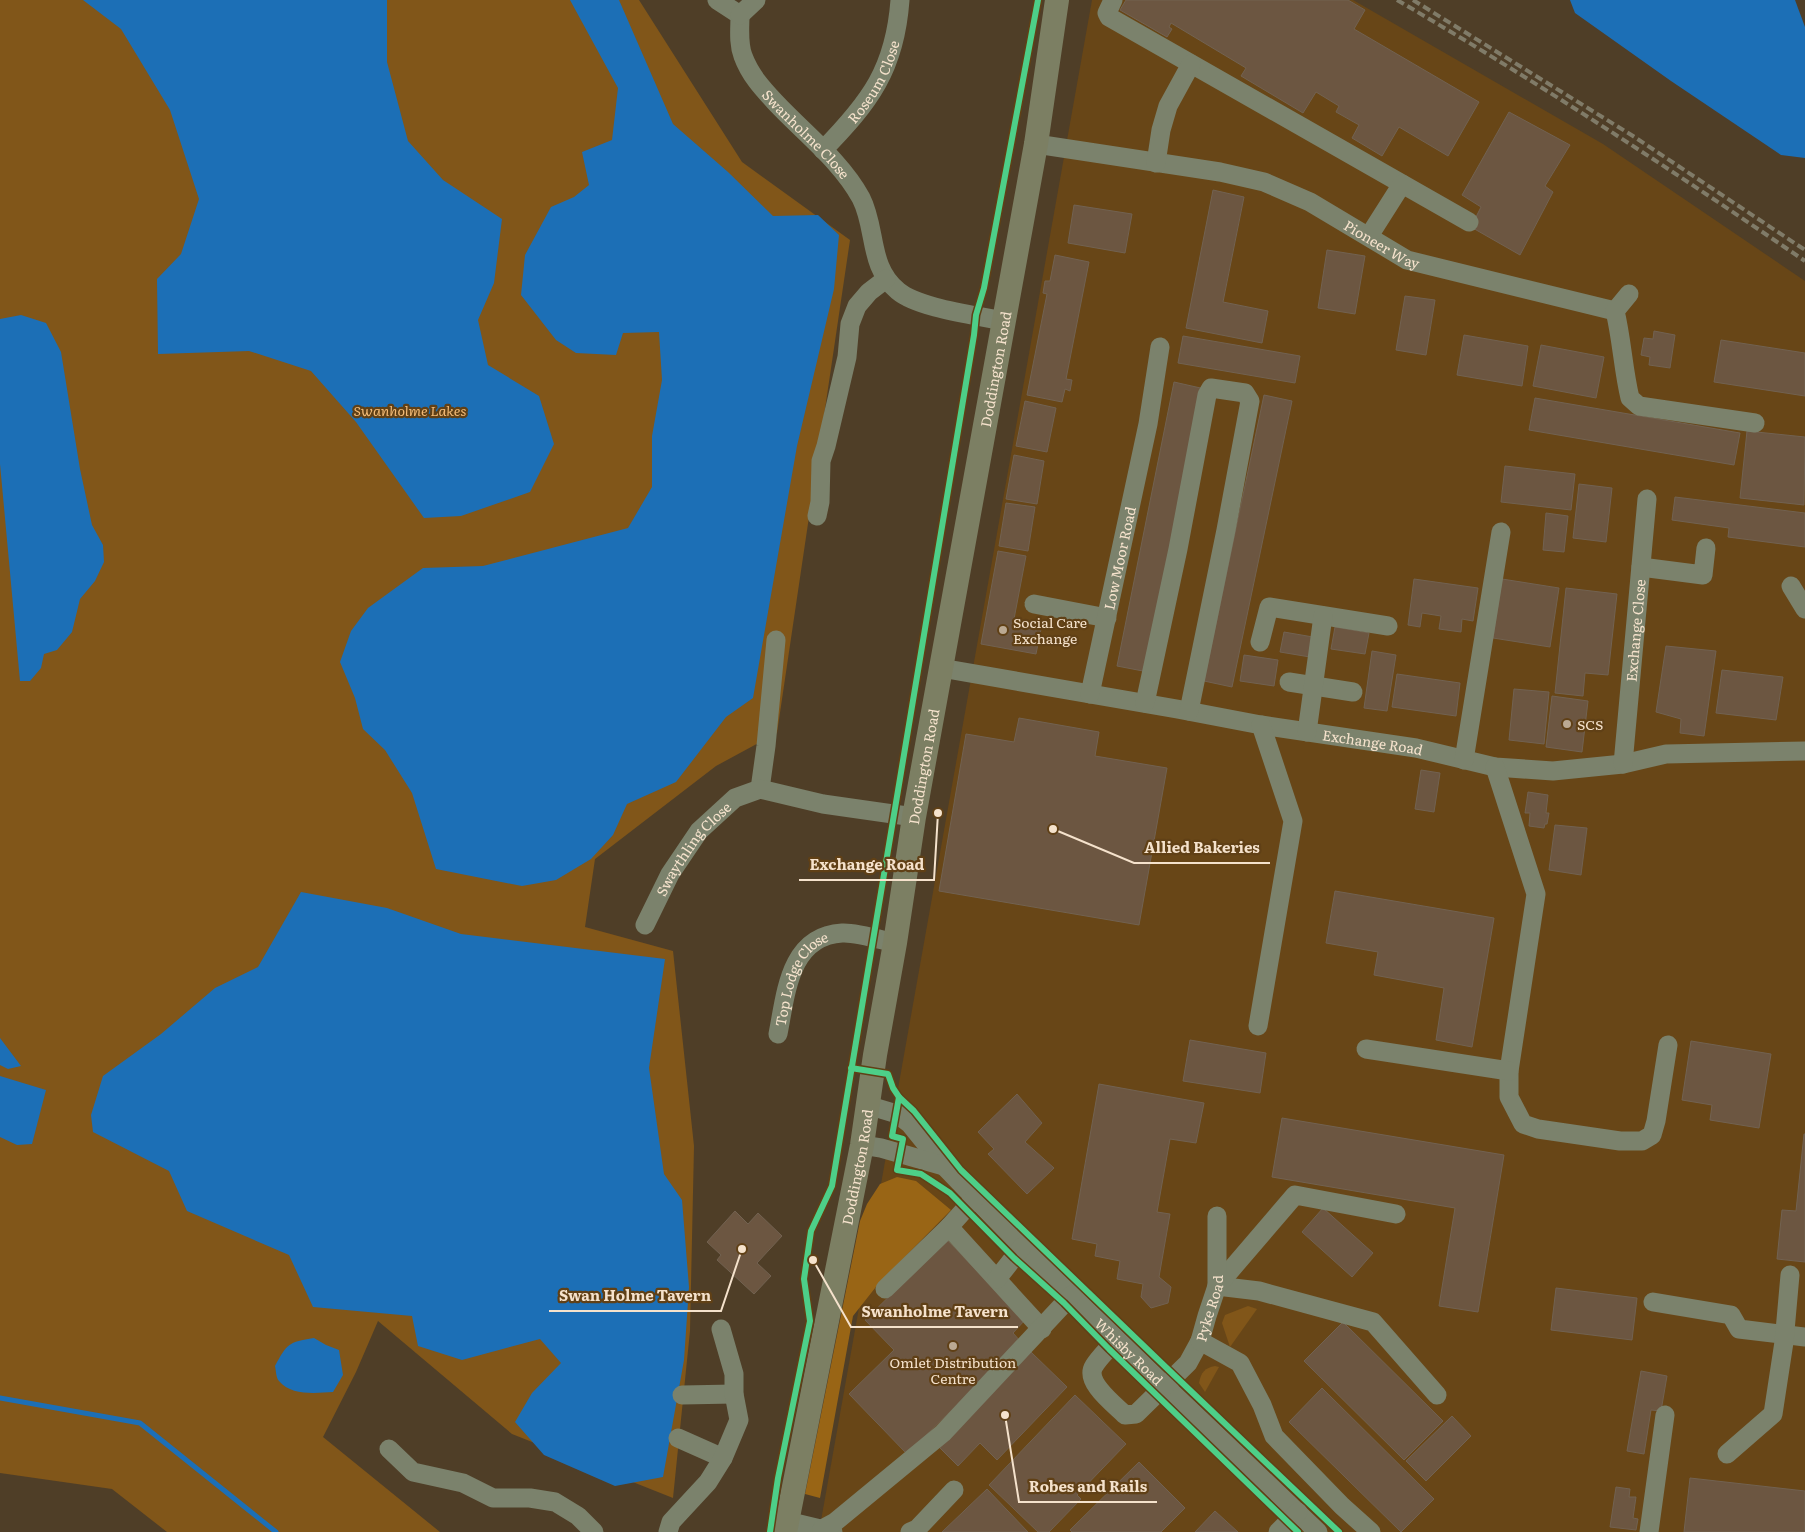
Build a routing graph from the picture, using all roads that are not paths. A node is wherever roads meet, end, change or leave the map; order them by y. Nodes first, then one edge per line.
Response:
1 (717, 0) edge
2 (756, 0) edge
3 (900, 0) edge
4 (1057, 0) edge
5 (1113, 0) edge
6 (740, 15) junction
7 (1190, 64) junction
8 (1036, 144) junction
9 (823, 150) junction
10 (1156, 163) junction
11 (1402, 184) junction
12 (1468, 222) dead end
13 (1369, 236) junction
14 (886, 279) junction
15 (1629, 294) dead end
16 (1615, 312) junction
17 (1003, 321) junction
18 (1160, 347) dead end
19 (1755, 423) dead end
20 (1647, 499) dead end
21 (817, 516) dead end
22 (1501, 532) dead end
23 (1706, 548) dead end
24 (1641, 566) junction
25 (1791, 586) dead end
26 (1034, 604) dead end
27 (1805, 609) edge
28 (1323, 616) junction
29 (1107, 618) junction
30 (1388, 626) dead end
31 (776, 640) dead end
32 (1260, 642) dead end
33 (941, 668) junction
34 (1289, 682) dead end
35 (1313, 686) junction
36 (1353, 692) dead end
37 (1090, 694) junction
38 (1145, 703) junction
39 (1189, 711) junction
40 (1262, 725) junction
41 (1307, 732) junction
42 (1805, 752) edge
43 (1464, 760) junction
44 (1623, 764) junction
45 (1495, 767) junction
46 (760, 789) junction
47 (914, 817) junction
48 (645, 925) dead end
49 (895, 943) junction
50 (1258, 1026) dead end
51 (778, 1034) dead end
52 (1668, 1045) dead end
53 (1366, 1049) dead end
54 (1509, 1071) junction
55 (868, 1105) junction
56 (862, 1145) junction
57 (944, 1166) junction
58 (975, 1198) junction
59 (1396, 1214) dead end
60 (1217, 1216) dead end
61 (949, 1227) junction
62 (1022, 1248) junction
63 (1790, 1275) dead end
64 (997, 1279) junction
65 (1217, 1286) junction
66 (885, 1289) dead end
67 (1072, 1295) junction
68 (1653, 1302) dead end
69 (721, 1329) dead end
70 (1042, 1329) junction
71 (1777, 1334) junction
72 (1805, 1337) edge
73 (1116, 1339) junction
74 (1200, 1341) junction
75 (1165, 1386) junction
76 (734, 1394) junction
77 (682, 1395) dead end
78 (1436, 1395) dead end
79 (1665, 1414) dead end
80 (678, 1438) dead end
81 (389, 1449) dead end
82 (1728, 1454) dead end
83 (723, 1458) junction
84 (954, 1490) dead end
85 (1298, 1512) junction
86 (786, 1526) edge
87 (828, 1530) edge
88 (594, 1532) edge
89 (668, 1532) edge
90 (910, 1532) edge
91 (1278, 1532) edge
92 (1318, 1532) edge
93 (1371, 1532) edge
94 (1649, 1532) edge

1 - 6 street
2 - 6 street
3 - 9 street, Roseum Close
4 - 8 main road, Doddington Road
5 - 7 street
6 - 9 street, Swanholme Close
7 - 10 street
7 - 11 street
8 - 10 street, Pioneer Way
8 - 17 main road, Doddington Road
9 - 14 street, Swanholme Close
10 - 13 street, Pioneer Way
11 - 12 street
11 - 13 street
13 - 16 street, Pioneer Way
14 - 17 street, Swanholme Close
14 - 21 street
15 - 16 street
16 - 19 street
17 - 33 main road, Doddington Road
18 - 29 street, Low Moor Road
20 - 24 street, Exchange Close
22 - 43 street
23 - 24 street
24 - 44 street, Exchange Close
25 - 27 street
26 - 29 street
28 - 30 street
28 - 32 street
28 - 35 street
29 - 37 street, Low Moor Road
31 - 46 street
33 - 37 street, Exchange Road
33 - 47 main road, Doddington Road
34 - 35 street
35 - 36 street
35 - 41 street
37 - 38 street, Exchange Road
38 - 39 street, Exchange Road
38 - 39 street
39 - 40 street, Exchange Road
40 - 41 street, Exchange Road
40 - 50 street
41 - 43 street, Exchange Road
42 - 44 street, Exchange Road
43 - 45 street, Exchange Road
44 - 45 street, Exchange Road
45 - 54 street
46 - 47 street
46 - 48 street, Swaythling Close
47 - 49 main road, Doddington Road
49 - 51 street, Top Lodge Close
49 - 55 main road, Doddington Road
52 - 54 street
53 - 54 street
55 - 56 main road, Doddington Road
55 - 57 street, Whisby Road
56 - 57 street, Whisby Road
56 - 86 main road, Doddington Road
57 - 58 street, Whisby Road
58 - 61 street
58 - 62 street, Whisby Road
59 - 65 street
60 - 65 street, Pyke Road
61 - 64 street
61 - 66 street
62 - 64 street
62 - 67 street, Whisby Road
63 - 71 street
64 - 70 street
65 - 74 street, Pyke Road
65 - 78 street
67 - 70 street
67 - 73 street, Whisby Road
68 - 71 street
69 - 76 street
70 - 87 street
71 - 72 street
71 - 82 street
73 - 75 street, Whisby Road
73 - 75 street, Pyke Road
74 - 75 street, Pyke Road
74 - 93 street
75 - 85 street, Whisby Road
76 - 77 street
76 - 83 street
79 - 94 street
80 - 83 street
81 - 88 street
83 - 89 street
84 - 90 street
85 - 91 street
85 - 92 street, Whisby Road
86 - 87 street

